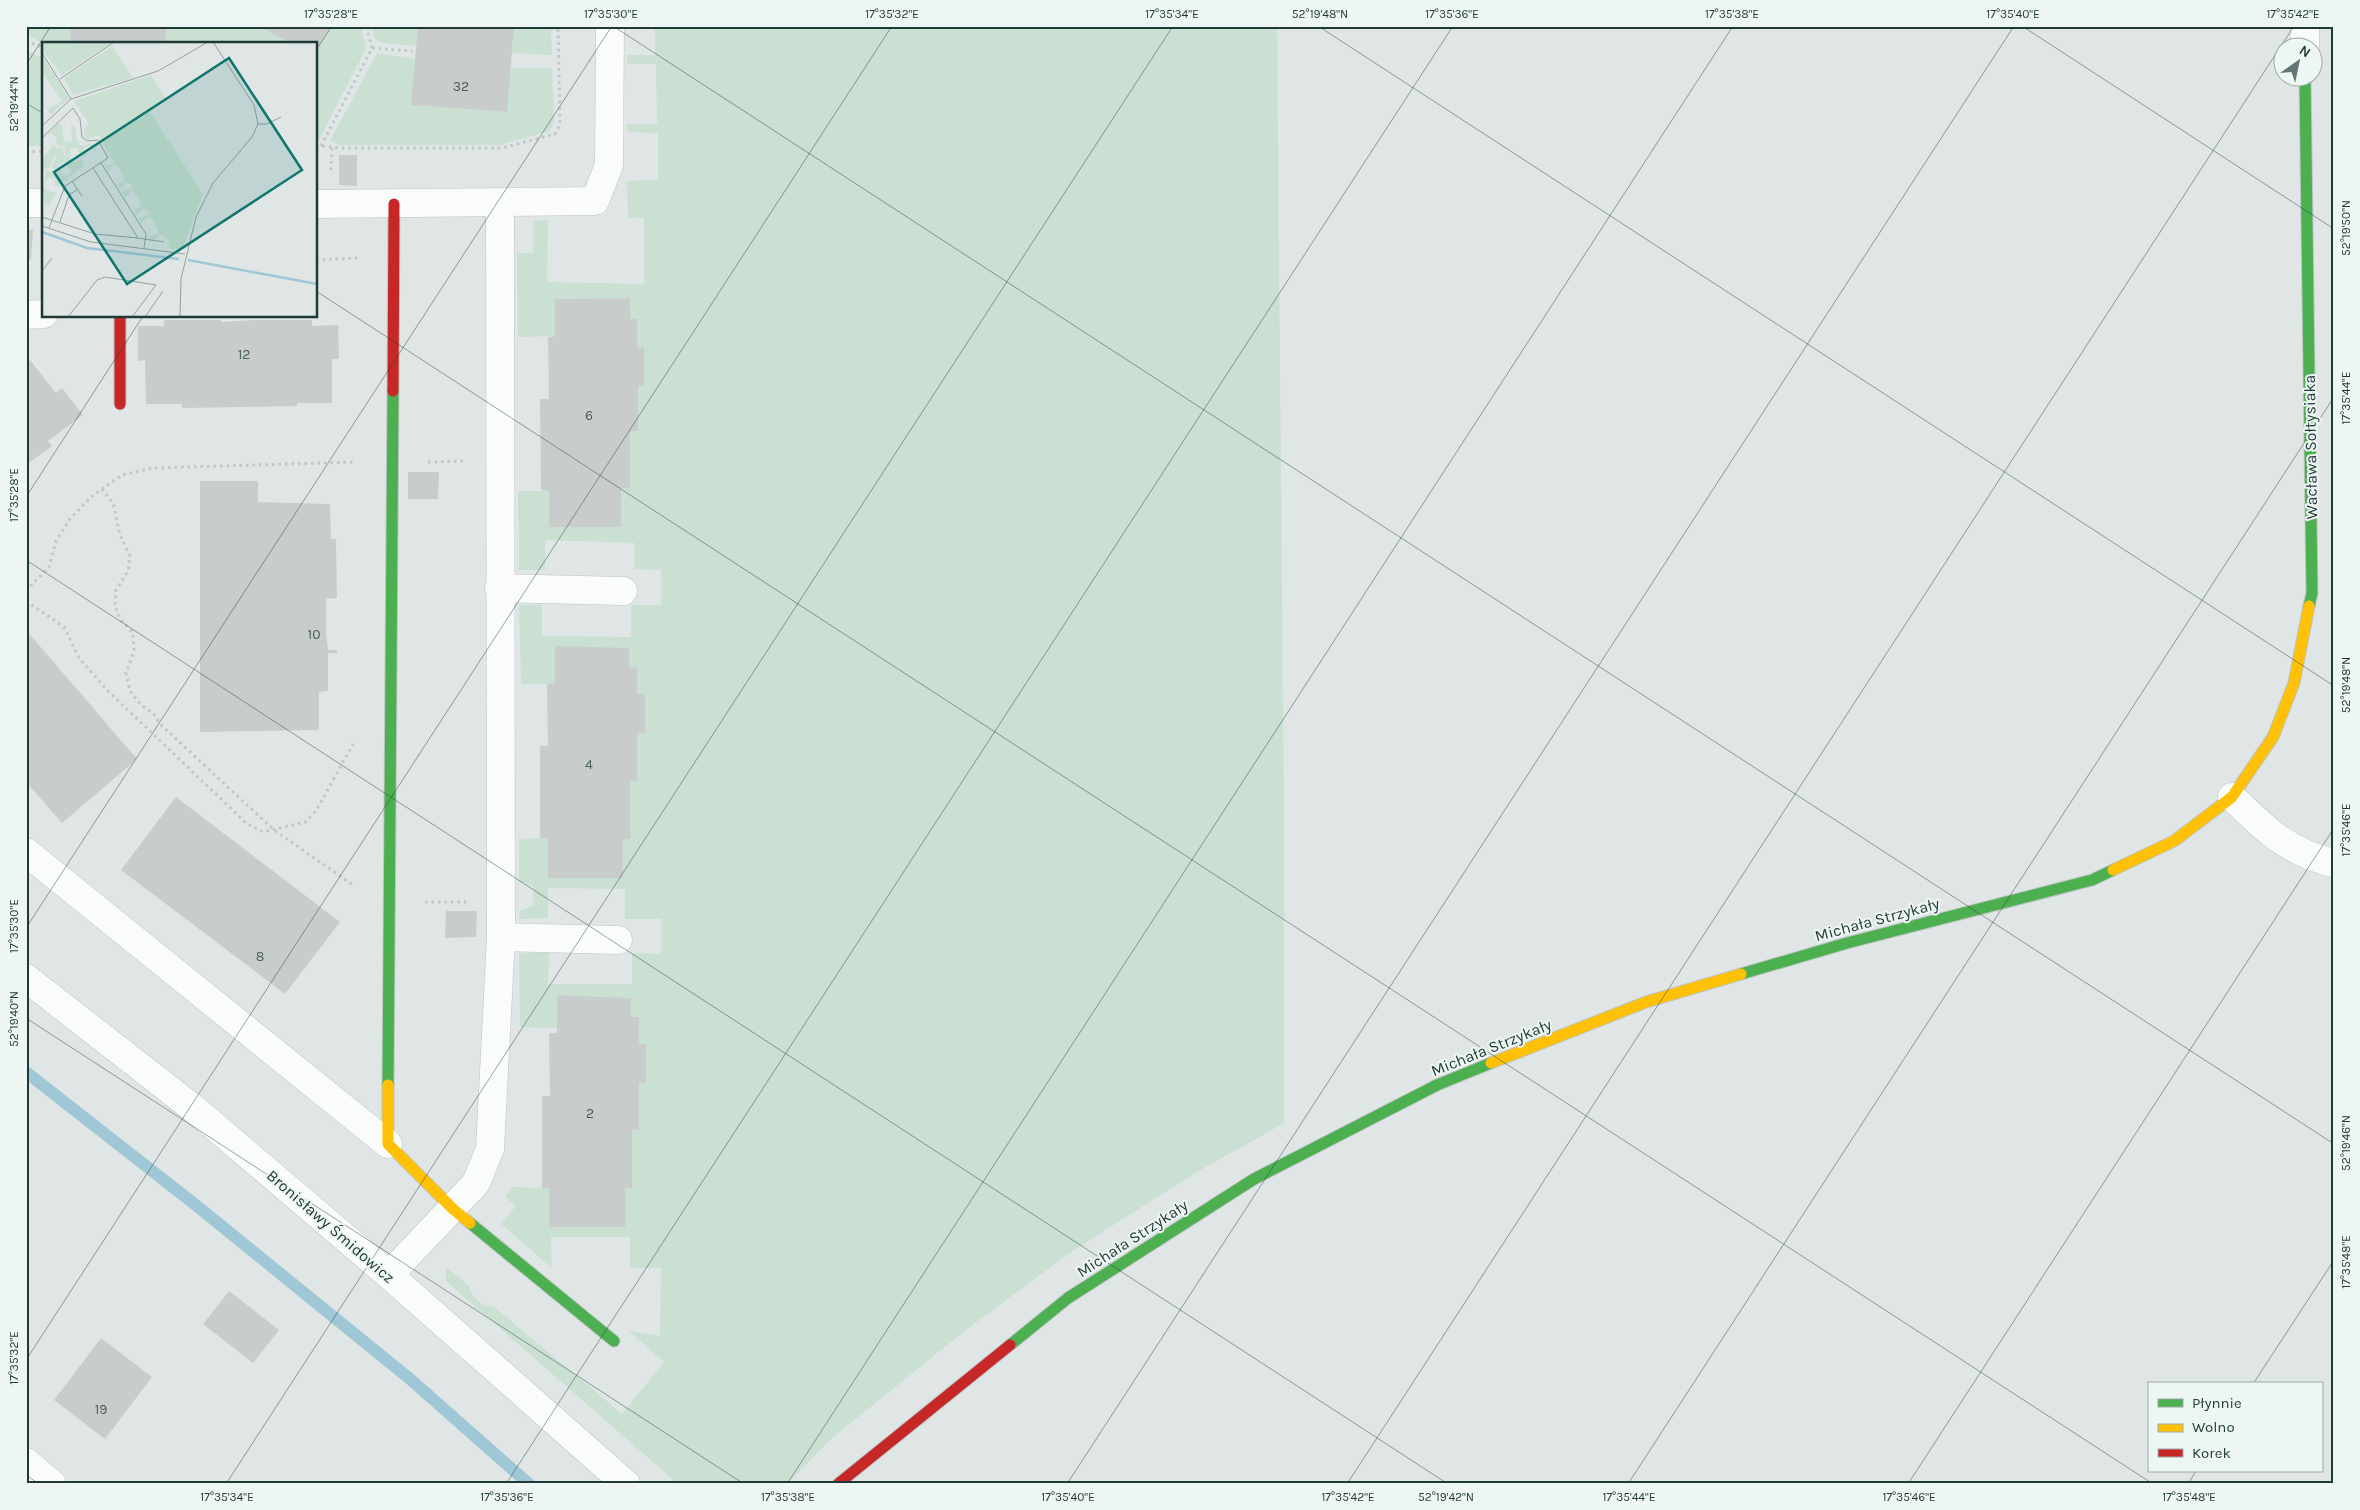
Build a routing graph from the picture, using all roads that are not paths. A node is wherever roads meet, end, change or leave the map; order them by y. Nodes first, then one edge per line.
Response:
1 (610, 26) edge
2 (2305, 88) edge
3 (26, 203) edge
4 (42, 203) edge
5 (500, 203) junction
6 (318, 204) edge
7 (394, 204) junction
8 (42, 314) edge
9 (26, 315) edge
10 (120, 318) edge
11 (120, 404) dead end
12 (499, 588) junction
13 (623, 591) dead end
14 (2232, 797) junction
15 (26, 852) edge
16 (2334, 862) edge
17 (501, 937) junction
18 (618, 940) dead end
19 (26, 978) edge
20 (388, 1144) junction
21 (453, 1209) junction
22 (389, 1275) junction
23 (614, 1342) dead end
24 (26, 1462) edge
25 (52, 1484) edge
26 (626, 1484) edge
27 (838, 1484) edge

1 - 5 street
2 - 14 street, Wacława Sołtysiaka
3 - 4 street
5 - 7 street
5 - 12 street
6 - 7 street
7 - 20 street
8 - 9 street
10 - 11 street
12 - 13 street
12 - 17 street
14 - 16 street
14 - 27 street, Michała Strzykały
15 - 20 street
17 - 18 street
17 - 21 street
19 - 22 street, Bronisławy Śmidowicz
20 - 21 street
21 - 22 street
21 - 23 street
22 - 26 street, Bronisławy Śmidowicz
24 - 25 street

